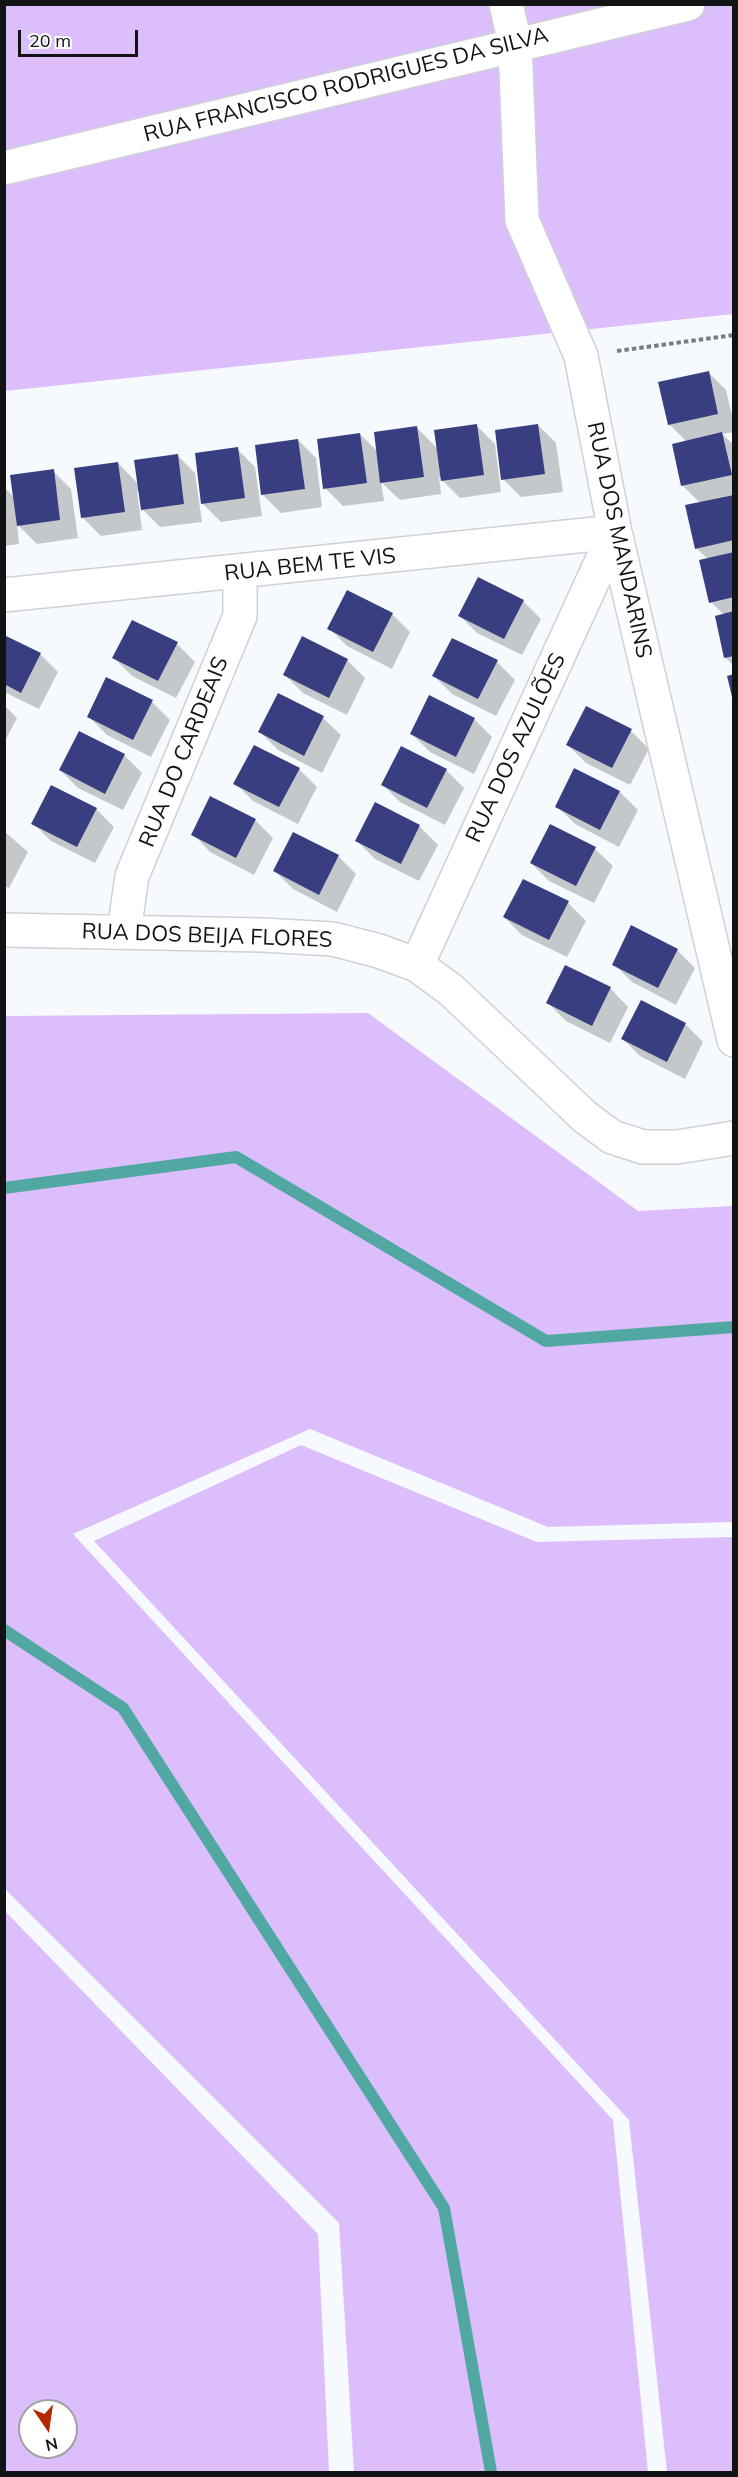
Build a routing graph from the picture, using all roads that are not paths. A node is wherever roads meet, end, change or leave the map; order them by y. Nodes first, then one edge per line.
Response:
1 (506, 4) edge
2 (687, 4) edge
3 (515, 44) junction
4 (4, 168) edge
5 (615, 532) junction
6 (240, 573) junction
7 (4, 596) edge
8 (4, 930) edge
9 (124, 932) junction
10 (417, 965) junction
11 (734, 1040) edge
12 (734, 1138) edge

1 - 3 street, RUA DOS MANDARINS
2 - 3 street, RUA FRANCISCO RODRIGUES DA SILVA
3 - 4 street, RUA FRANCISCO RODRIGUES DA SILVA
3 - 5 street, RUA DOS MANDARINS
5 - 6 street, RUA BEM TE VIS
5 - 10 street, RUA DOS AZULÕES
5 - 11 street, RUA DOS MANDARINS
6 - 7 street, RUA BEM TE VIS
6 - 9 street, RUA DO CARDEAIS
8 - 9 street, RUA DOS BEIJA FLORES
9 - 10 street, RUA DOS BEIJA FLORES
10 - 12 street, RUA DOS BEIJA FLORES

